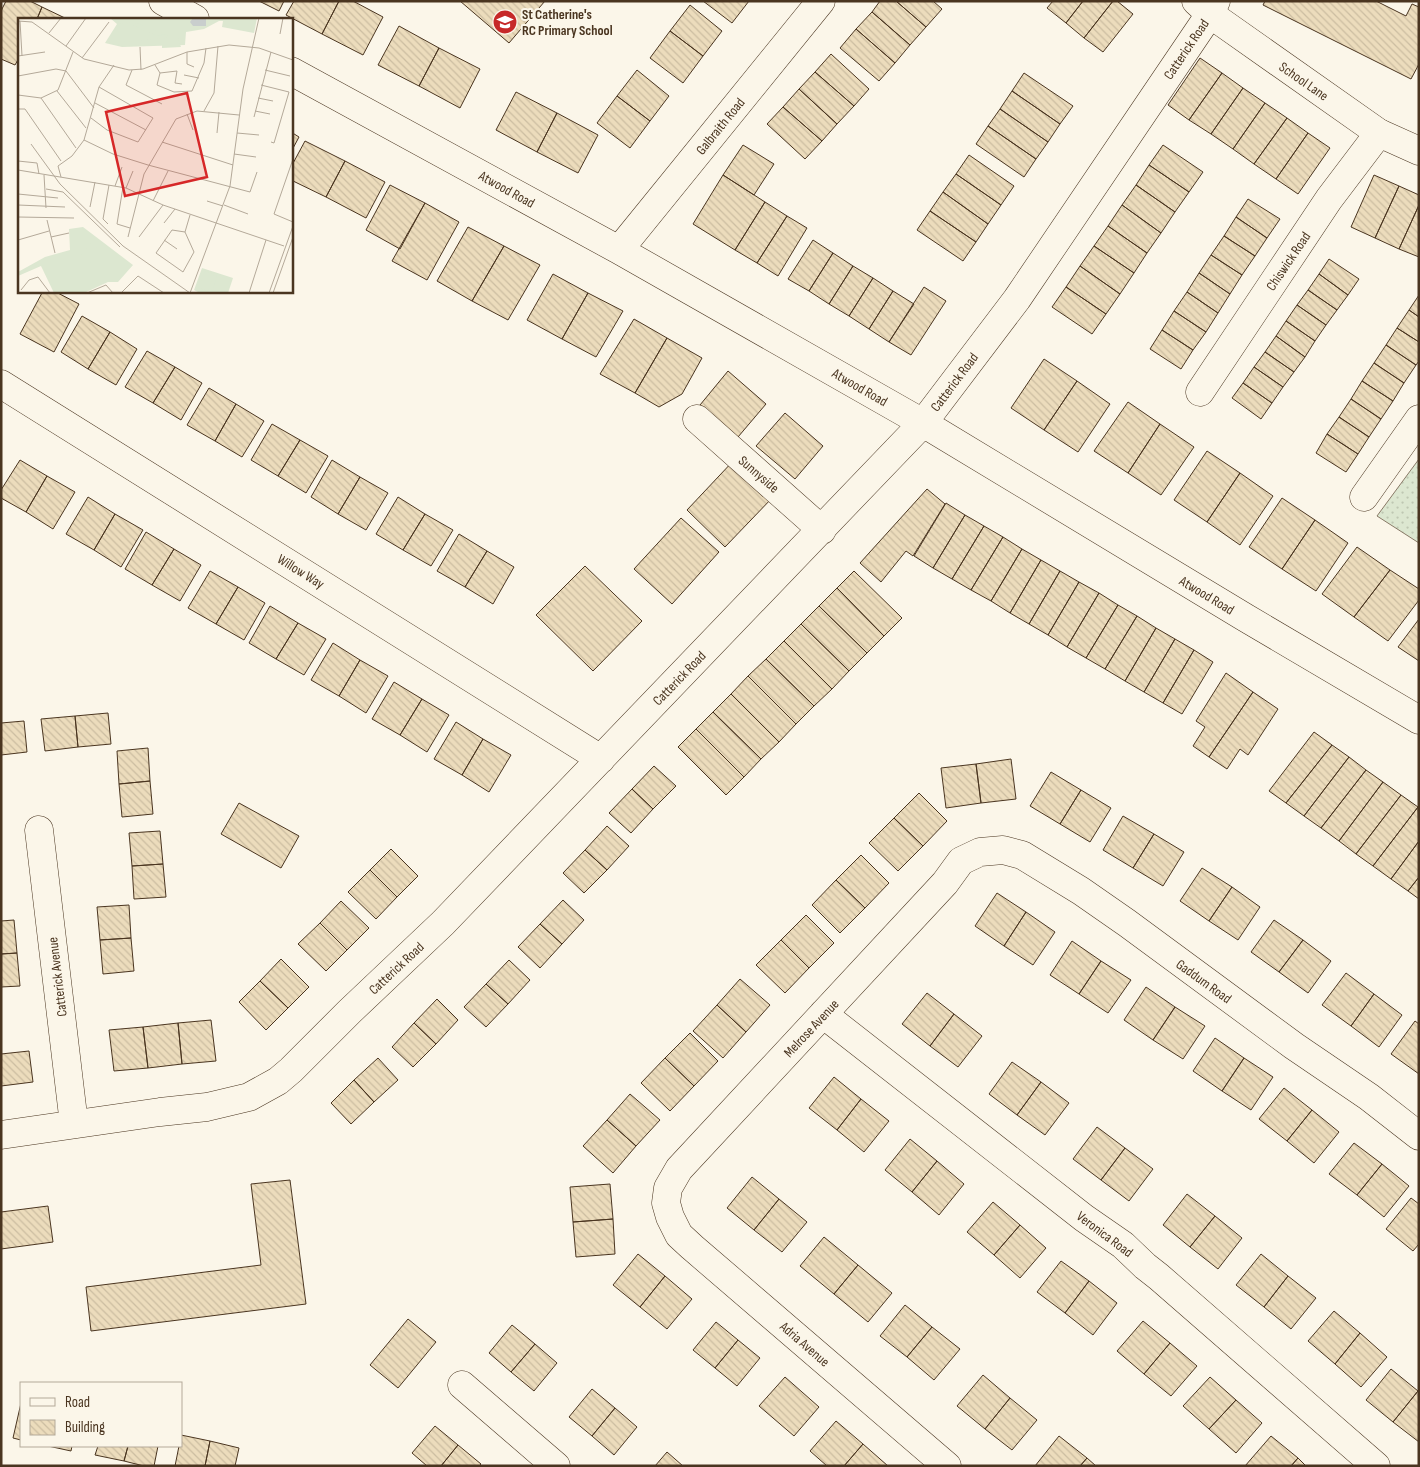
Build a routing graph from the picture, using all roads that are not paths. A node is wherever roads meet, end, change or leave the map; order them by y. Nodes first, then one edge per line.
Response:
1 (162, 1) edge
2 (821, 1) edge
3 (1207, 6) edge
4 (193, 18) edge
5 (292, 72) edge
6 (1379, 133) junction
7 (1418, 150) edge
8 (619, 250) junction
9 (1, 384) edge
10 (1200, 392) dead end
11 (696, 419) dead end
12 (1419, 419) edge
13 (923, 423) junction
14 (1364, 497) dead end
15 (822, 530) junction
16 (1419, 720) edge
17 (601, 759) junction
18 (39, 830) dead end
19 (980, 852) joint
20 (823, 1014) junction
21 (74, 1124) junction
22 (1, 1135) edge
23 (1419, 1136) edge
24 (670, 1217) joint
25 (462, 1385) dead end
26 (556, 1466) edge
27 (947, 1466) edge
28 (1376, 1466) edge

1 - 4 street
2 - 8 street, Galbraith Road
3 - 6 street, School Lane
3 - 13 street, Catterick Road
5 - 8 street, Atwood Road
6 - 7 street, School Lane
6 - 10 street, Chiswick Road
8 - 13 street, Atwood Road
9 - 17 street, Willow Way
11 - 15 street, Sunnyside
12 - 14 street
13 - 15 street, Catterick Road
13 - 16 street, Atwood Road
15 - 17 street, Catterick Road
17 - 21 street, Catterick Road
18 - 21 street, Catterick Avenue
19 - 20 street, Melrose Avenue
19 - 23 street, Gaddum Road
20 - 24 street, Melrose Avenue
20 - 28 street, Veronica Road
21 - 22 street, Catterick Road
24 - 27 street, Adria Avenue
25 - 26 street

